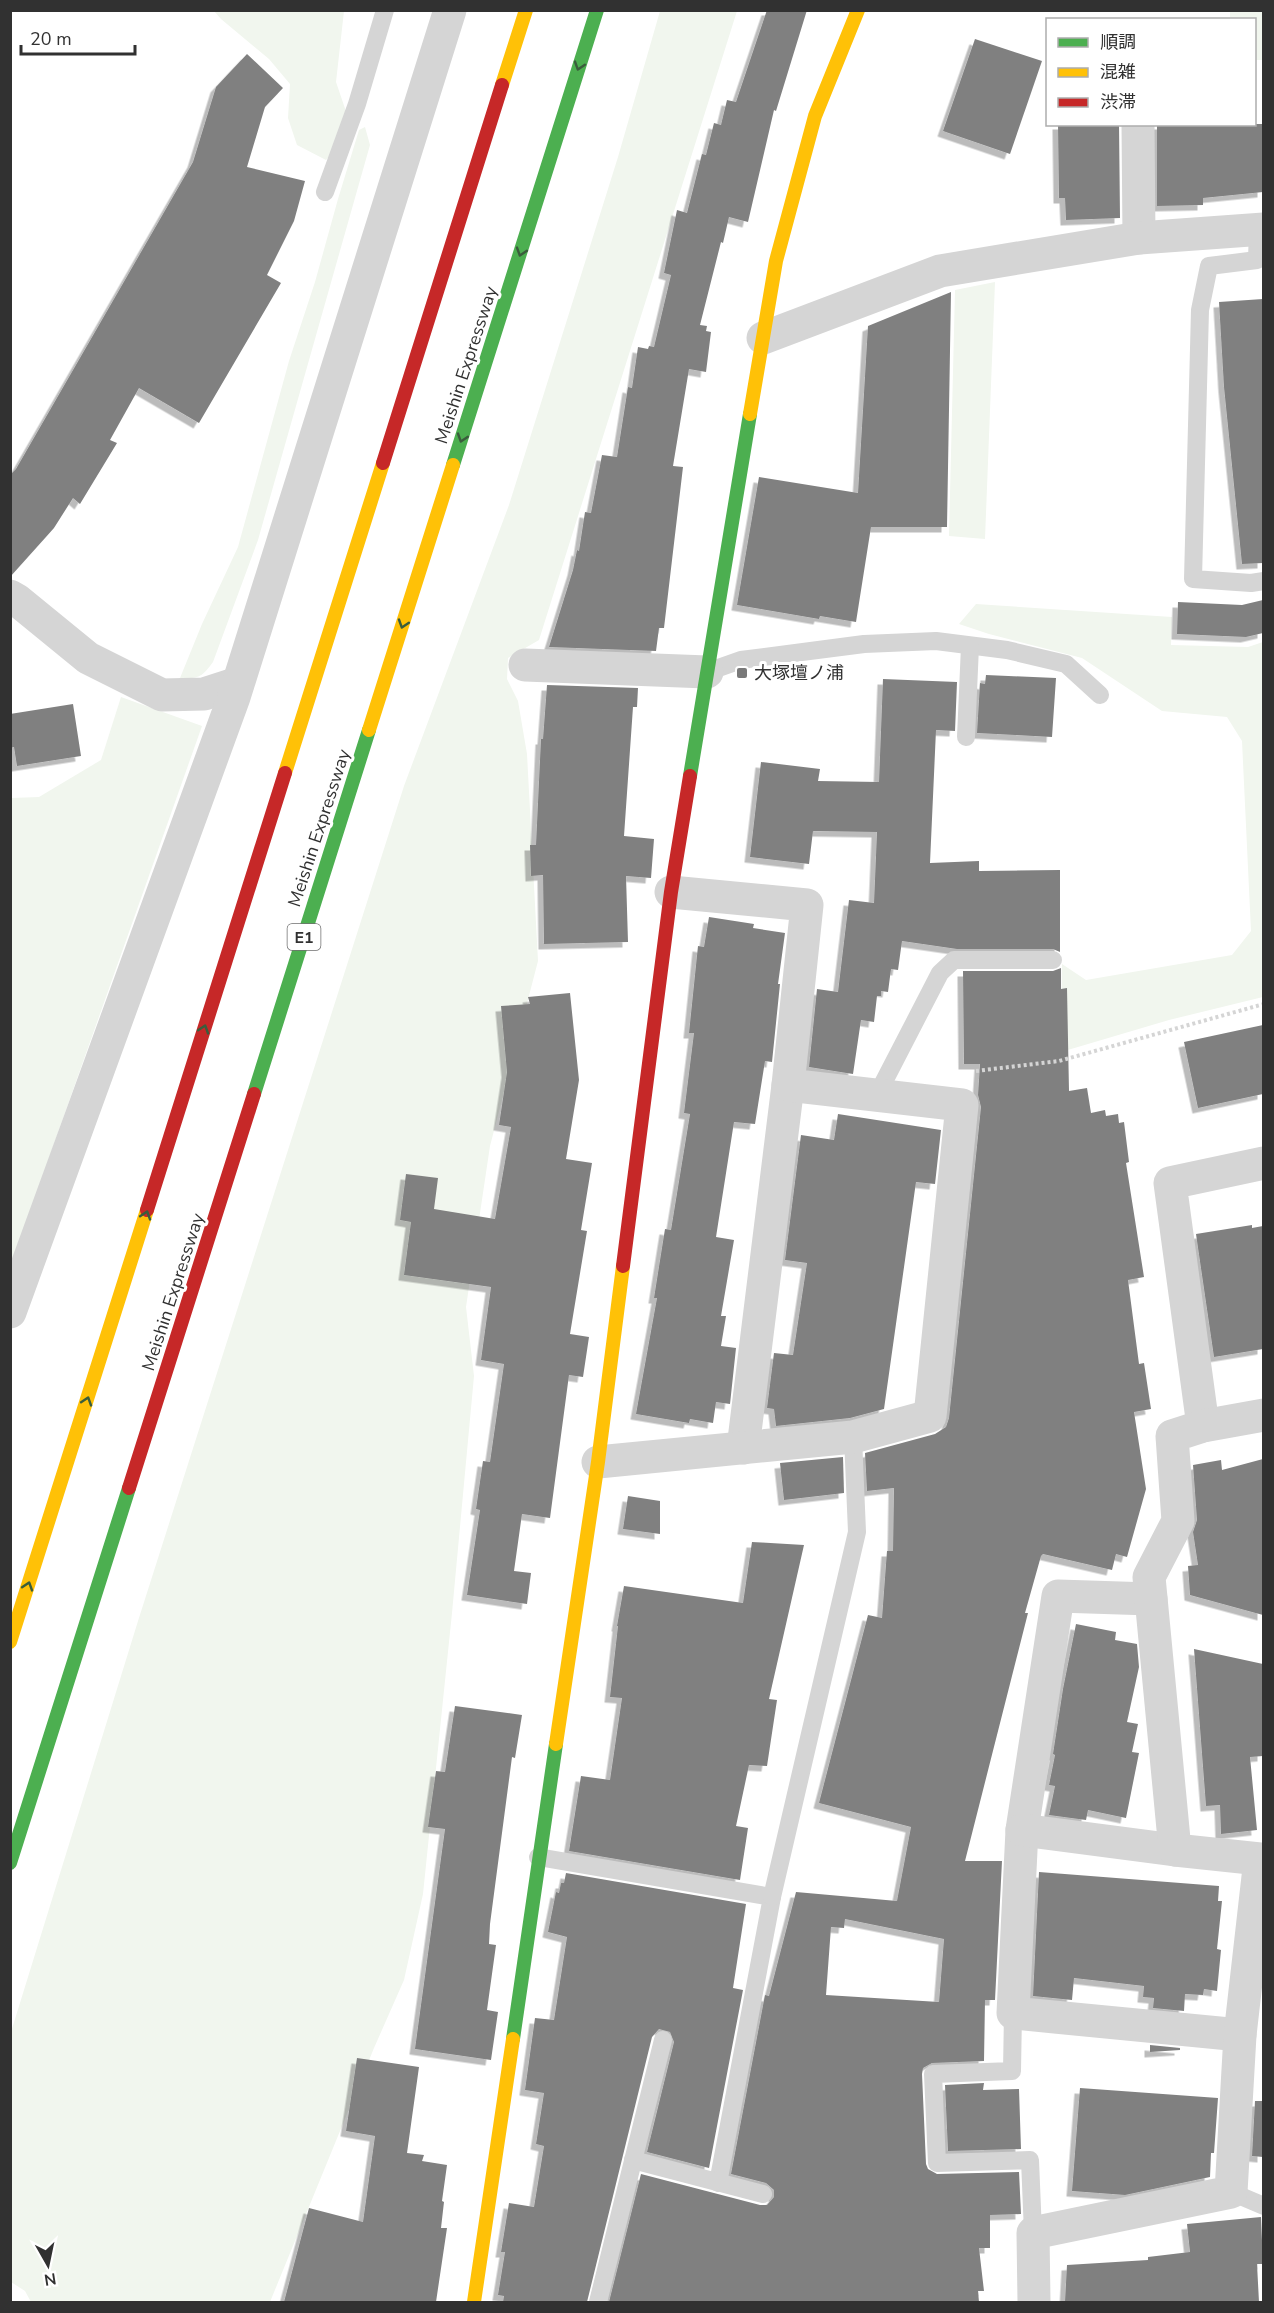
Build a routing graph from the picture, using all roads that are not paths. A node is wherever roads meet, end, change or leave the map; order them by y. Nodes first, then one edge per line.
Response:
1 (385, 10) edge
2 (450, 10) edge
3 (526, 10) edge
4 (597, 10) edge
5 (858, 10) edge
6 (1138, 126) edge
7 (325, 192) dead end
8 (1261, 229) edge
9 (1139, 238) junction
10 (763, 339) junction
11 (1263, 581) edge
12 (10, 597) edge
13 (970, 646) junction
14 (525, 665) dead end
15 (707, 672) junction
16 (238, 683) junction
17 (1100, 695) dead end
18 (966, 737) dead end
19 (671, 892) junction
20 (1053, 960) dead end
21 (788, 1084) junction
22 (877, 1095) junction
23 (1263, 1163) edge
24 (10, 1312) edge
25 (1263, 1415) edge
26 (1203, 1426) junction
27 (853, 1437) junction
28 (743, 1448) junction
29 (598, 1462) junction
30 (1151, 1599) junction
31 (10, 1642) edge
32 (1022, 1830) junction
33 (1175, 1850) junction
34 (538, 1857) junction
35 (1262, 1859) edge
36 (10, 1863) edge
37 (772, 1897) junction
38 (1013, 2013) junction
39 (1240, 2035) junction
40 (663, 2040) dead end
41 (633, 2160) junction
42 (718, 2183) junction
43 (1231, 2192) junction
44 (764, 2194) dead end
45 (1263, 2206) edge
46 (1033, 2233) junction
47 (474, 2302) edge
48 (598, 2302) edge
49 (1034, 2302) edge

1 - 7 lane
2 - 16 street
31 -> 3 main road
4 -> 36 main road, Meishin Expressway / E1
5 - 10 main road
6 - 9 street
8 - 9 street
8 - 11 lane
9 - 10 street
10 - 15 main road
12 - 16 street
13 - 15 lane
13 - 17 lane
13 - 18 lane
14 - 15 street
15 - 19 main road
16 - 24 street
19 - 21 street
19 - 29 main road
20 - 22 lane
21 - 22 street
21 - 28 street
22 - 27 street
23 - 26 street
25 - 26 street
26 - 30 street
27 - 28 street
27 - 37 lane
28 - 29 street
29 - 34 main road
30 - 32 street
30 - 33 street
32 - 33 street
32 - 38 street
33 - 35 street
34 - 37 lane
34 - 47 main road
35 - 39 street
37 - 42 lane
38 - 39 street
38 - 46 lane
39 - 43 street
40 - 41 lane
41 - 42 lane
41 - 48 lane
42 - 44 lane
43 - 45 lane
43 - 46 street
46 - 49 street

